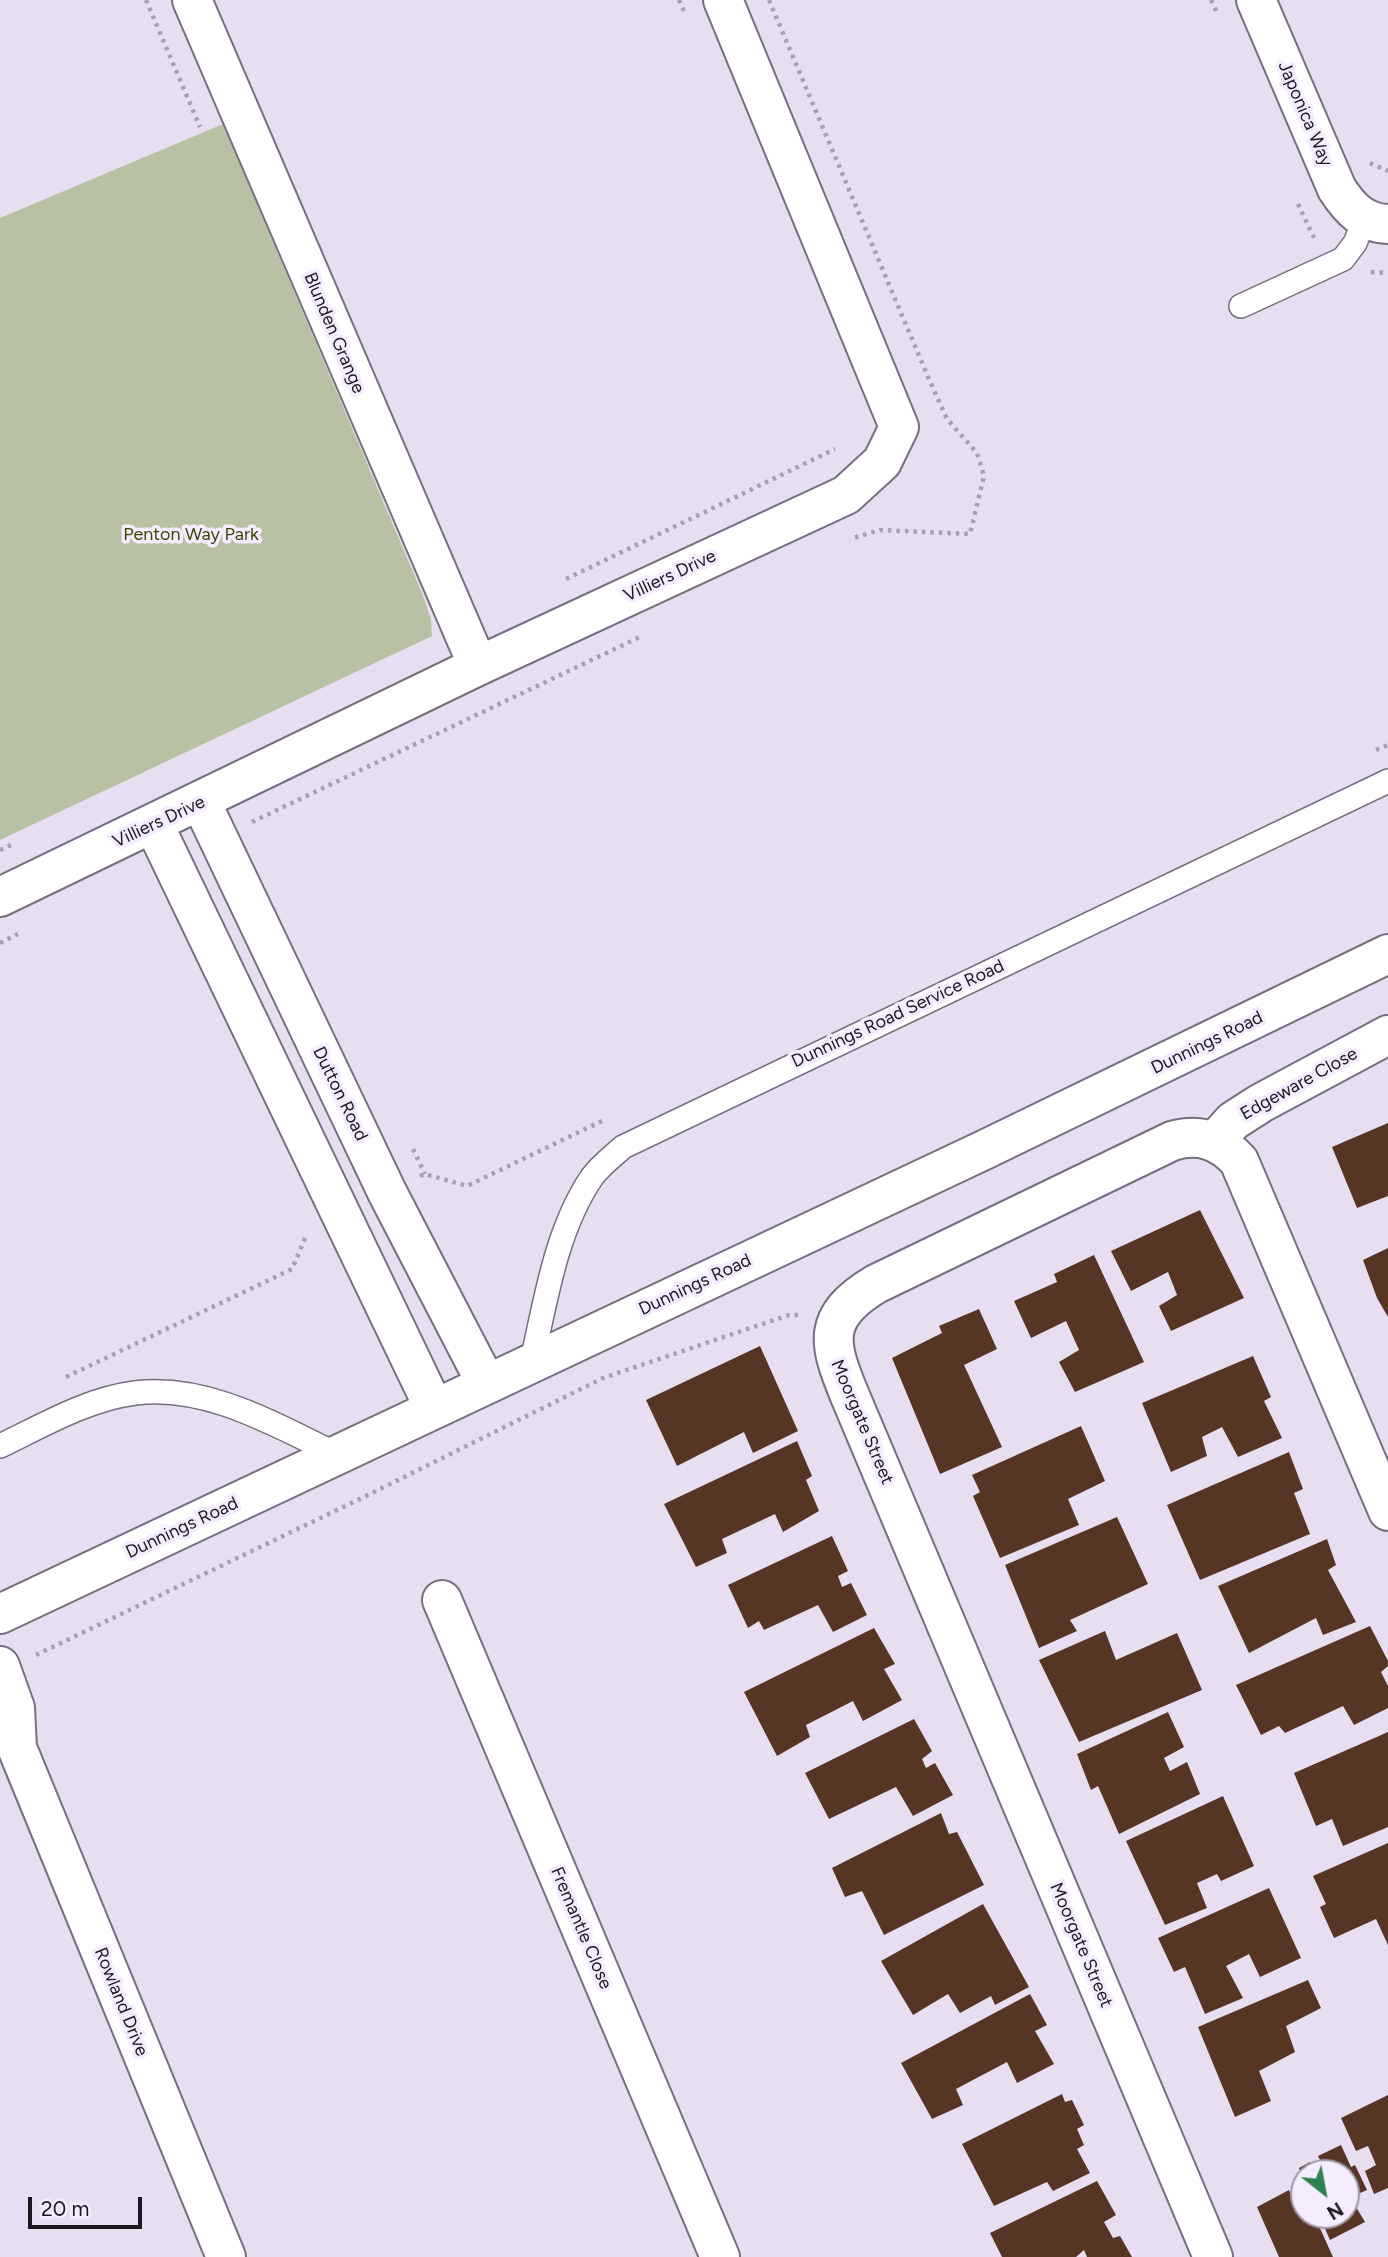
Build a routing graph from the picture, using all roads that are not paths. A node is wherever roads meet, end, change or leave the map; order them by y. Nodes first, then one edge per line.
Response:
1 (192, 0) edge
2 (723, 0) edge
3 (1256, 0) edge
4 (1377, 221) edge
5 (1241, 306) dead end
6 (478, 666) junction
7 (1388, 781) edge
8 (201, 802) junction
9 (154, 825) junction
10 (0, 897) edge
11 (1388, 954) edge
12 (1388, 1035) edge
13 (1215, 1141) junction
14 (532, 1361) junction
15 (486, 1383) junction
16 (435, 1408) junction
17 (0, 1446) edge
18 (338, 1455) junction
19 (1388, 1511) edge
20 (442, 1600) dead end
21 (0, 1614) edge
22 (1, 1668) edge
23 (8, 1742) edge
24 (226, 2257) edge
25 (720, 2257) edge
26 (1213, 2257) edge

1 - 6 street, Blunden Grange
2 - 6 street, Villiers Drive
3 - 4 street, Japonica Way
4 - 5 lane, Japonica Way
6 - 8 street, Villiers Drive
7 - 14 lane, Dunnings Road Service Road
8 - 9 street, Villiers Drive
8 - 15 street, Dutton Road
9 - 10 street, Villiers Drive
9 - 16 street
11 - 14 street, Dunnings Road
12 - 13 street, Edgeware Close
13 - 19 street
13 - 26 street, Moorgate Street
14 - 15 street, Dunnings Road
15 - 16 street, Dunnings Road
16 - 18 street, Dunnings Road
17 - 18 lane
18 - 21 street, Dunnings Road
20 - 25 street, Fremantle Close
22 - 23 street, Rowland Drive
23 - 24 street, Rowland Drive

